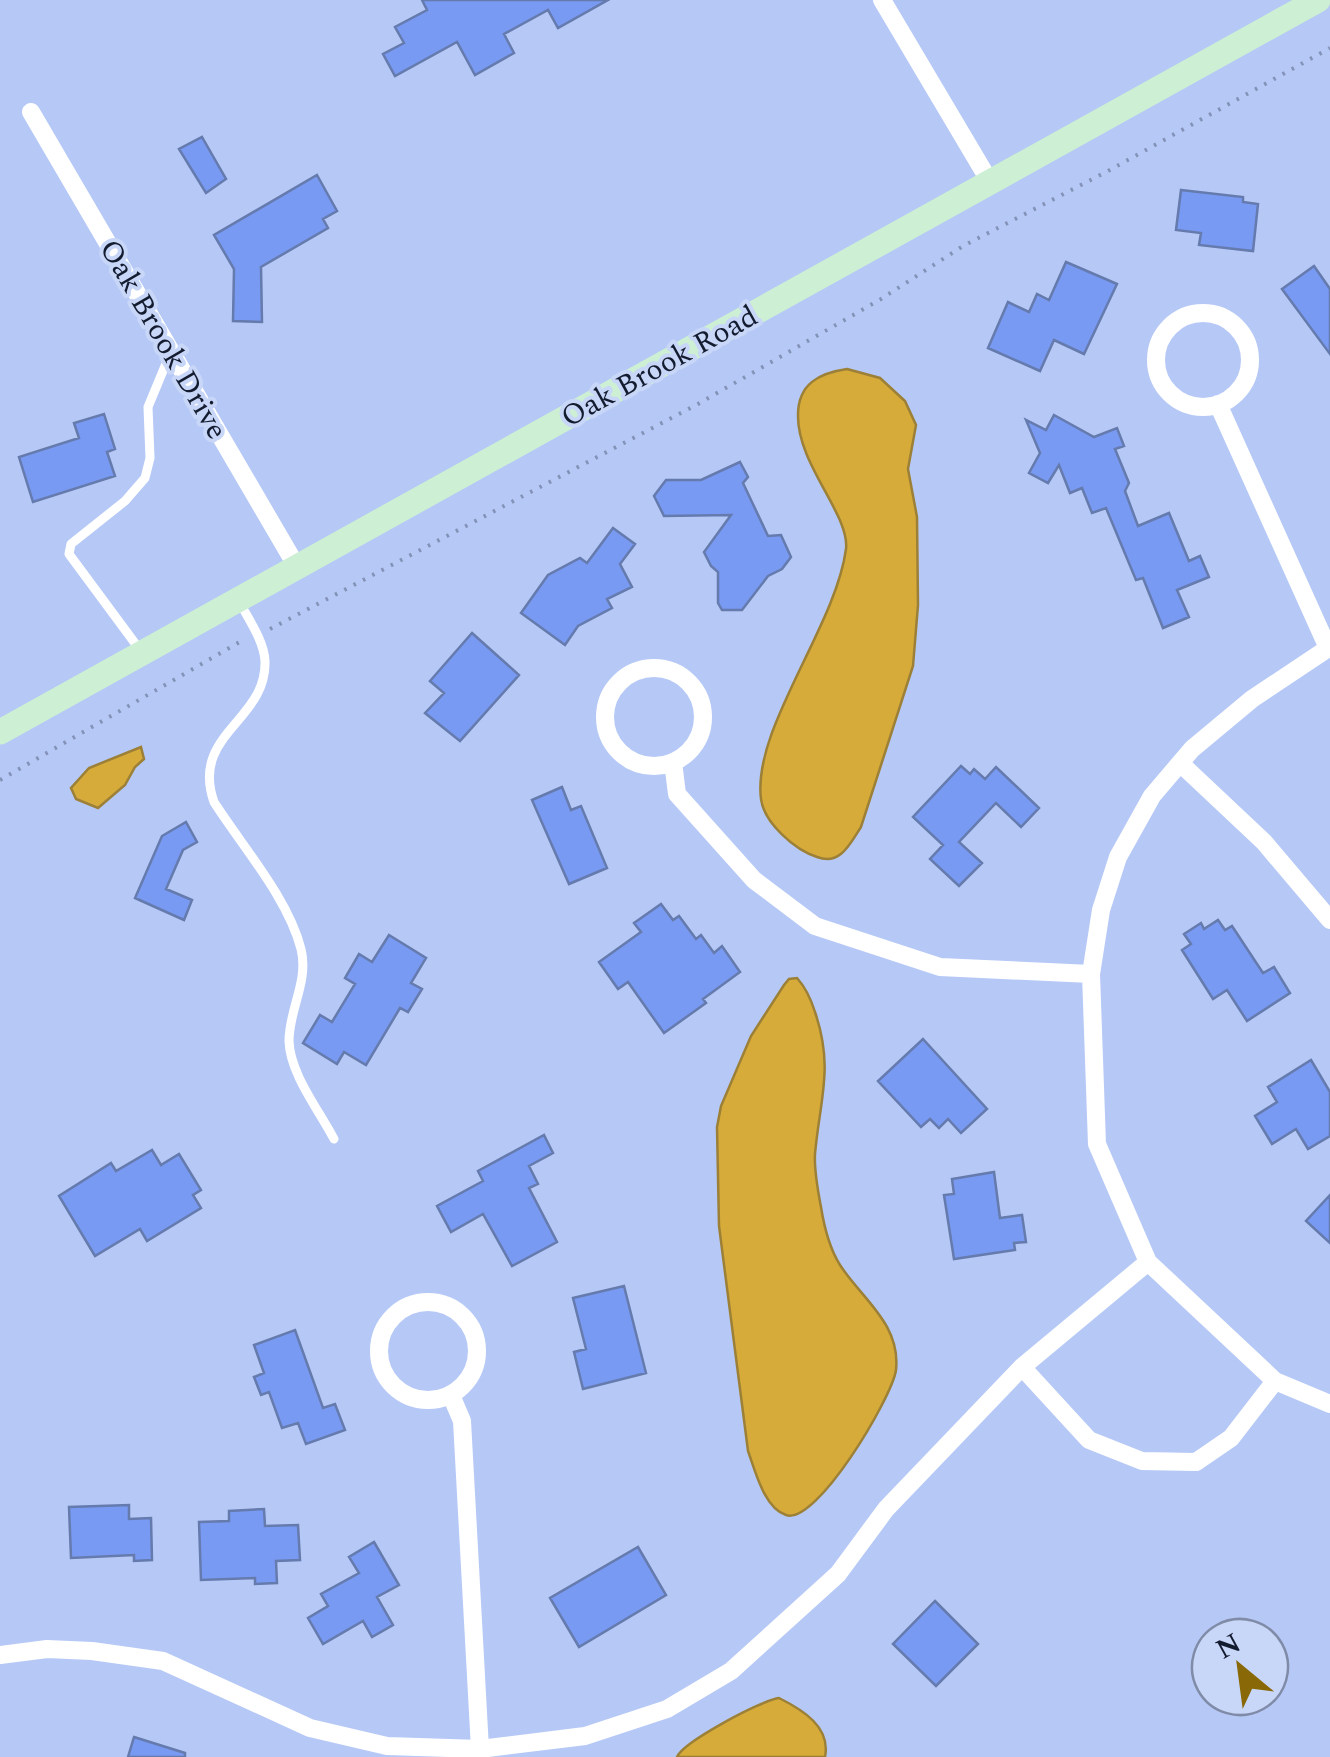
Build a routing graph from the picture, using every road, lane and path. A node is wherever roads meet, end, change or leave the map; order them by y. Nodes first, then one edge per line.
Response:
1 (882, 0) edge
2 (1318, 0) edge
3 (1330, 48) edge
4 (32, 112) dead end
5 (990, 182) junction
6 (171, 351) junction
7 (1218, 404) junction
8 (297, 567) junction
9 (238, 600) junction
10 (258, 635) junction
11 (1329, 647) edge
12 (142, 653) junction
13 (0, 732) edge
14 (673, 762) junction
15 (1180, 764) junction
16 (0, 780) edge
17 (1330, 920) edge
18 (1091, 974) junction
19 (334, 1139) dead end
20 (1148, 1262) junction
21 (1022, 1367) junction
22 (1275, 1381) junction
23 (451, 1394) junction
24 (1330, 1404) edge
25 (0, 1655) edge
26 (480, 1749) junction

1 - 5 street
2 - 5 main road, Oak Brook Road
3 - 10 path
4 - 6 street, Oak Brook Drive
5 - 8 main road, Oak Brook Road
6 - 8 street, Oak Brook Drive
6 - 12 lane
7 - 7 street
7 - 11 street
8 - 9 main road, Oak Brook Road
9 - 10 lane
9 - 12 main road, Oak Brook Road
10 - 16 path
10 - 19 lane
11 - 15 street
12 - 13 main road, Oak Brook Road
14 - 14 street
14 - 18 street
15 - 17 street
15 - 18 street
18 - 20 street
20 - 21 street
20 - 22 street
21 - 22 street
21 - 26 street
22 - 24 street
23 - 23 street
23 - 26 street
25 - 26 street

